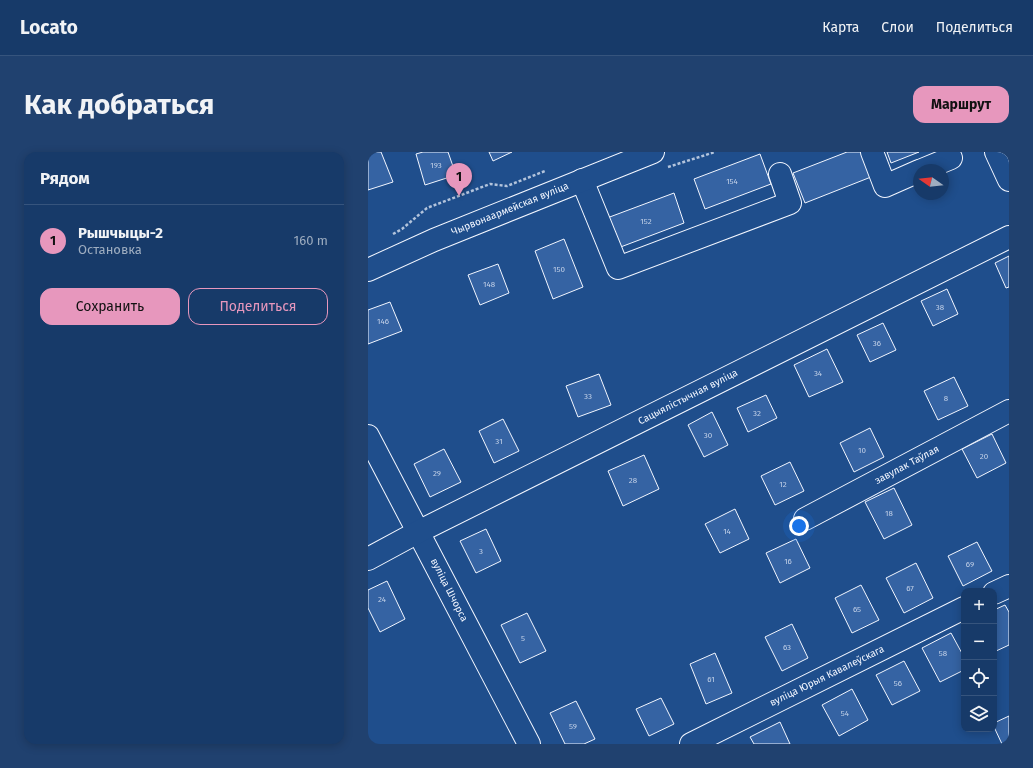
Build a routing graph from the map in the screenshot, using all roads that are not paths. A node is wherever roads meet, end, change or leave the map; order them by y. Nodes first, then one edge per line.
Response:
1 (653, 152) edge
2 (872, 152) edge
3 (996, 152) edge
4 (952, 158) dead end
5 (937, 164) edge
6 (780, 174) dead end
7 (913, 174) edge
8 (582, 180) junction
9 (1009, 180) edge
10 (1009, 237) edge
11 (368, 270) edge
12 (1009, 411) edge
13 (368, 436) edge
14 (804, 520) dead end
15 (418, 532) junction
16 (368, 558) edge
17 (1009, 586) edge
18 (997, 592) edge
19 (961, 610) edge
20 (720, 738) edge
21 (529, 744) edge
22 (691, 744) edge

1 - 8 main road, Чырвонаармейская вуліца
2 - 7 main road
3 - 9 main road
4 - 5 main road
6 - 8 main road
8 - 11 main road, Чырвонаармейская вуліца
10 - 15 main road, Сацыялістычная вуліца
12 - 14 main road, завулак Таўлая
13 - 15 main road, вуліца Шчорса
15 - 16 main road, Сацыялістычная вуліца
15 - 21 main road, вуліца Шчорса
17 - 18 main road
19 - 20 main road, вуліца Юрыя Кавалеўскага
20 - 22 main road, вуліца Юрыя Кавалеўскага

